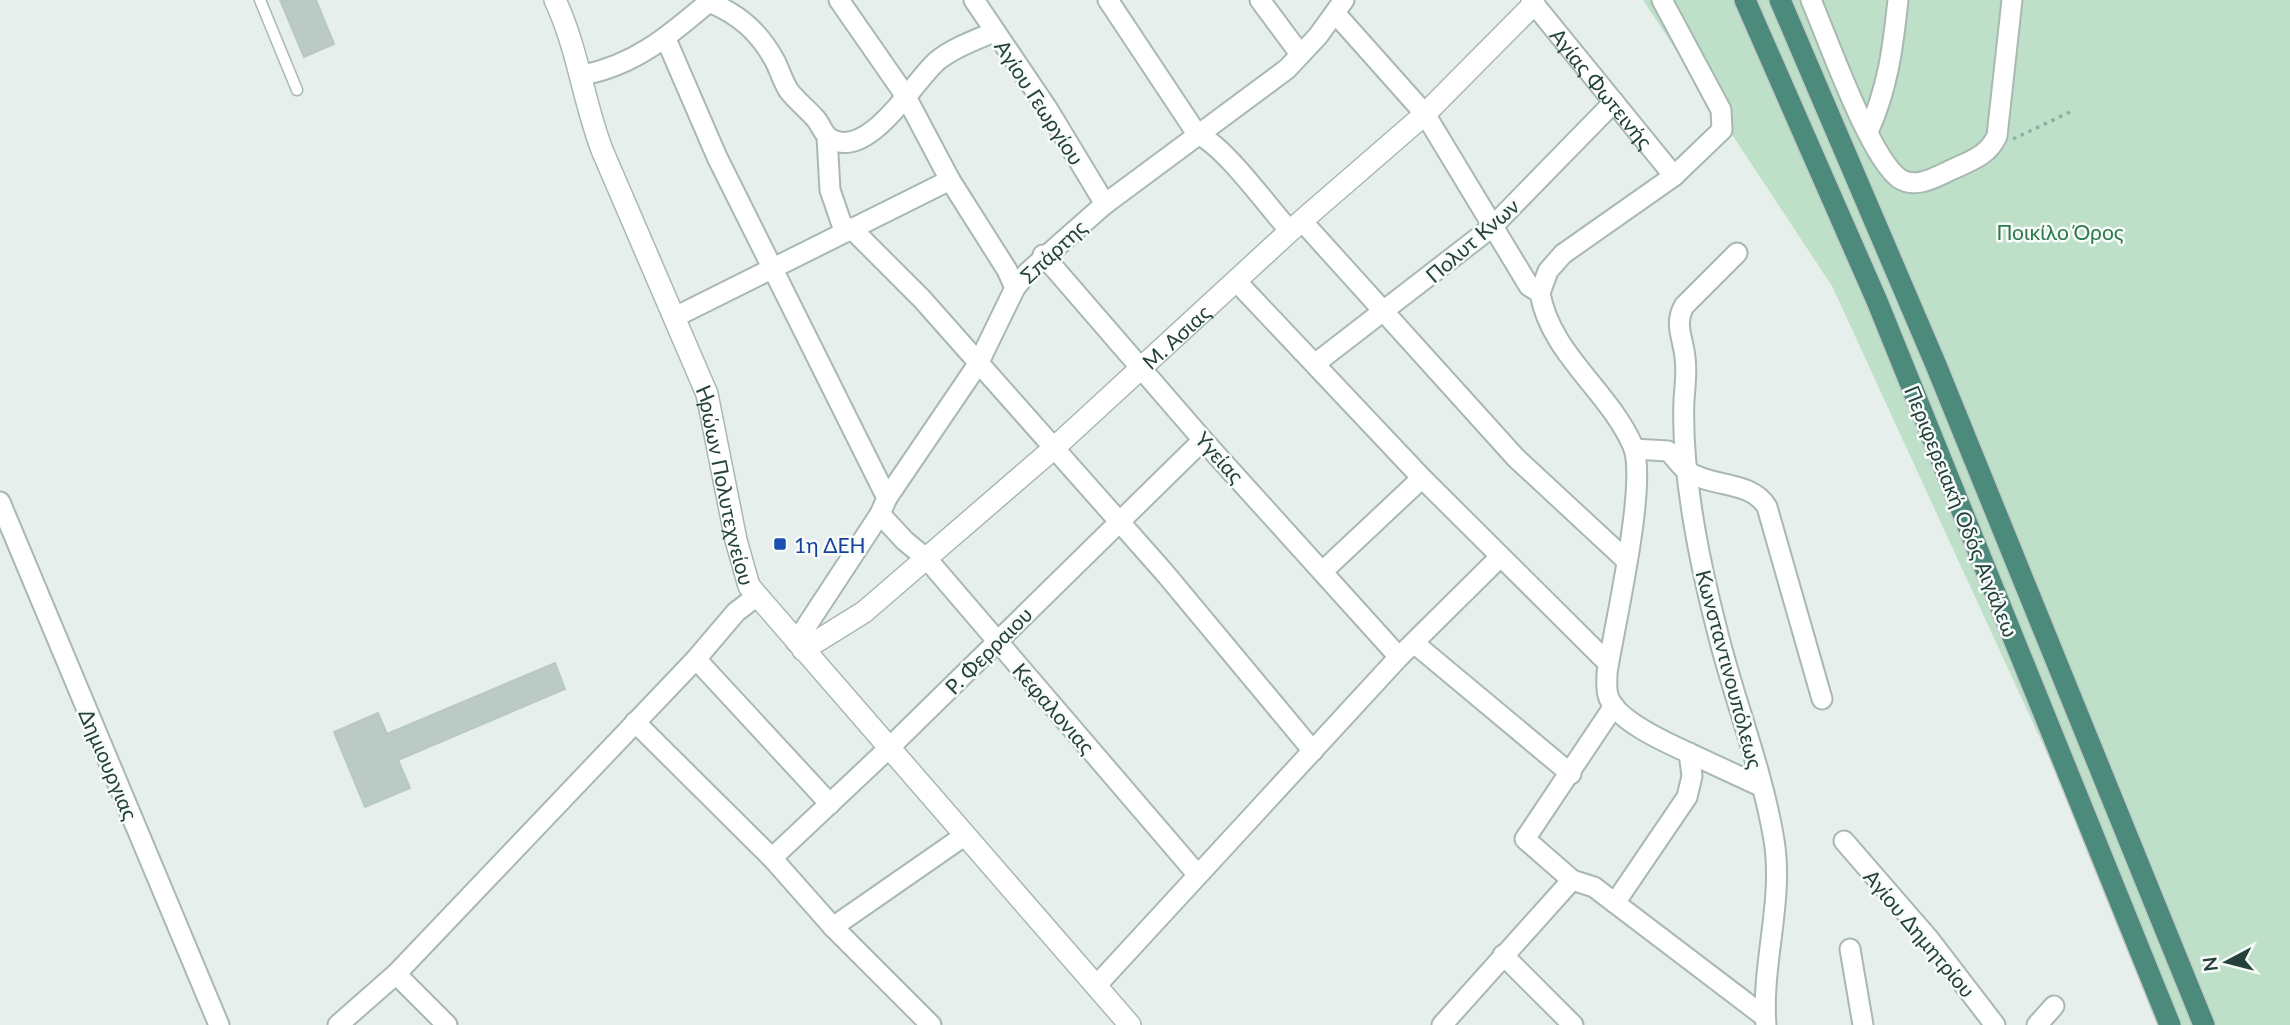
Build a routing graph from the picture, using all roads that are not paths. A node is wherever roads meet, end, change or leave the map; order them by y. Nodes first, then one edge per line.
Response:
1 (260, 0) edge
2 (555, 0) edge
3 (839, 0) edge
4 (974, 0) edge
5 (1108, 0) edge
6 (1259, 0) edge
7 (1662, 0) edge
8 (1745, 0) edge
9 (1780, 0) edge
10 (1811, 0) edge
11 (1898, 0) edge
12 (2012, 0) edge
13 (710, 1) edge
14 (1533, 2) edge
15 (1340, 6) edge
16 (994, 32) junction
17 (666, 39) junction
18 (1300, 54) junction
19 (583, 75) junction
20 (297, 90) dead end
21 (905, 95) junction
22 (1614, 102) junction
23 (1424, 114) junction
24 (1868, 132) junction
25 (1197, 134) junction
26 (827, 137) junction
27 (1674, 176) junction
28 (950, 180) junction
29 (1105, 204) junction
30 (1296, 226) junction
31 (1492, 227) junction
32 (853, 230) junction
33 (1737, 254) dead end
34 (1043, 256) junction
35 (773, 268) junction
36 (1237, 282) junction
37 (1014, 288) junction
38 (1540, 293) junction
39 (1387, 312) junction
40 (675, 317) junction
41 (1316, 363) junction
42 (978, 364) junction
43 (1142, 366) junction
44 (1203, 440) junction
45 (1053, 449) junction
46 (1634, 449) junction
47 (1686, 471) junction
48 (1422, 478) junction
49 (0, 502) edge
50 (884, 506) junction
51 (1118, 523) junction
52 (1500, 557) junction
53 (927, 559) junction
54 (1626, 560) junction
55 (1323, 570) junction
56 (757, 596) junction
57 (996, 640) junction
58 (1415, 643) junction
59 (800, 646) junction
60 (1399, 657) junction
61 (696, 659) junction
62 (1608, 663) junction
63 (1822, 699) dead end
64 (1614, 706) junction
65 (635, 722) junction
66 (889, 748) junction
67 (1313, 751) junction
68 (1689, 753) junction
69 (1571, 774) junction
70 (1760, 786) junction
71 (830, 804) junction
72 (964, 835) junction
73 (1844, 841) dead end
74 (772, 858) junction
75 (1197, 874) junction
76 (1572, 880) junction
77 (1615, 903) junction
78 (833, 927) junction
79 (1850, 949) dead end
80 (1503, 955) junction
81 (396, 974) junction
82 (1096, 986) junction
83 (2054, 1006) dead end
84 (1766, 1021) edge
85 (1123, 1022) edge
86 (219, 1025) edge
87 (338, 1025) edge
88 (447, 1025) edge
89 (931, 1025) edge
90 (1442, 1025) edge
91 (1573, 1025) edge
92 (1863, 1025) edge
93 (1995, 1025) edge
94 (2037, 1025) edge
95 (2171, 1025) edge
96 (2204, 1025) edge

1 - 20 lane
2 - 19 street, Ηρώων Πολυτεχνείου
3 - 21 street
4 - 16 street, Αγίου Γεωργίου
5 - 25 street
6 - 18 street
7 - 27 street
8 - 95 highway, Περιφερειακή Οδός Αιγάλεω
9 - 96 highway, Περιφερειακή Οδός Αιγάλεω
10 - 24 street
11 - 24 street
12 - 24 street
13 - 17 street
13 - 26 street
14 - 22 street, Αγίας Φωτεινής
14 - 23 street, Μ. Ασιας
15 - 18 street, Σπάρτης
15 - 23 street
16 - 21 street
16 - 29 street, Αγίου Γεωργίου
17 - 19 street
17 - 35 street, Κεφαλονιας
18 - 25 street, Σπάρτης
19 - 40 street, Ηρώων Πολυτεχνείου
21 - 26 street
21 - 28 street
22 - 27 street, Αγίας Φωτεινής
22 - 31 street, Πολυτ Κνων
23 - 30 street, Μ. Ασιας
23 - 31 street
25 - 29 street, Σπάρτης
25 - 30 street
26 - 32 street
27 - 38 street
28 - 32 street
28 - 37 street
29 - 34 street, Σπάρτης
30 - 36 street, Μ. Ασιας
30 - 39 street
31 - 38 street
31 - 39 street, Πολυτ Κνων
32 - 35 street
32 - 42 street
33 - 47 street, Κωνσταντινουπόλεως
34 - 37 street, Σπάρτης
34 - 43 street, Υγείας
35 - 40 street
35 - 50 street, Κεφαλονιας
36 - 41 street
36 - 43 street, Μ. Ασιας
37 - 42 street, Σπάρτης
38 - 46 street
39 - 41 street, Πολυτ Κνων
39 - 54 street
40 - 56 street, Ηρώων Πολυτεχνείου
41 - 48 street
42 - 45 street
42 - 50 street, Σπάρτης
43 - 44 street, Υγείας
43 - 45 street, Μ. Ασιας
44 - 51 street, Ρ. Φερραιου
44 - 55 street, Υγείας
45 - 51 street
45 - 53 street, Μ. Ασιας
46 - 47 street
46 - 54 street
47 - 63 street
47 - 70 street, Κωνσταντινουπόλεως
48 - 52 street
48 - 55 street
49 - 86 street, Δημιουργιας
50 - 53 street, Κεφαλονιας
50 - 59 street, Σπάρτης
51 - 57 street, Ρ. Φερραιου
51 - 67 street
52 - 58 street
52 - 62 street
53 - 57 street, Κεφαλονιας
53 - 59 street, Μ. Ασιας
54 - 62 street
55 - 60 street, Υγείας
56 - 59 street, Ηρώων Πολυτεχνείου
56 - 61 street
57 - 66 street, Ρ. Φερραιου
57 - 75 street, Κεφαλονιας
58 - 60 street
58 - 69 street
59 - 66 street, Ηρώων Πολυτεχνείου
60 - 67 street
61 - 65 street
61 - 71 street
62 - 64 street
64 - 68 street
64 - 69 street
65 - 74 street
65 - 81 street
66 - 71 street, Ρ. Φερραιου
66 - 72 street, Ηρώων Πολυτεχνείου
67 - 75 street
68 - 70 street
68 - 77 street
69 - 76 street
70 - 84 street, Κωνσταντινουπόλεως
71 - 74 street, Ρ. Φερραιου
72 - 78 street
72 - 82 street, Ηρώων Πολυτεχνείου
73 - 93 street, Αγίου Δημητρίου
74 - 78 street
75 - 82 street
76 - 77 street
76 - 80 street
77 - 84 street
78 - 89 street
79 - 92 street
80 - 90 street
80 - 91 street
81 - 87 street
81 - 88 street
82 - 85 street, Ηρώων Πολυτεχνείου
83 - 94 street

